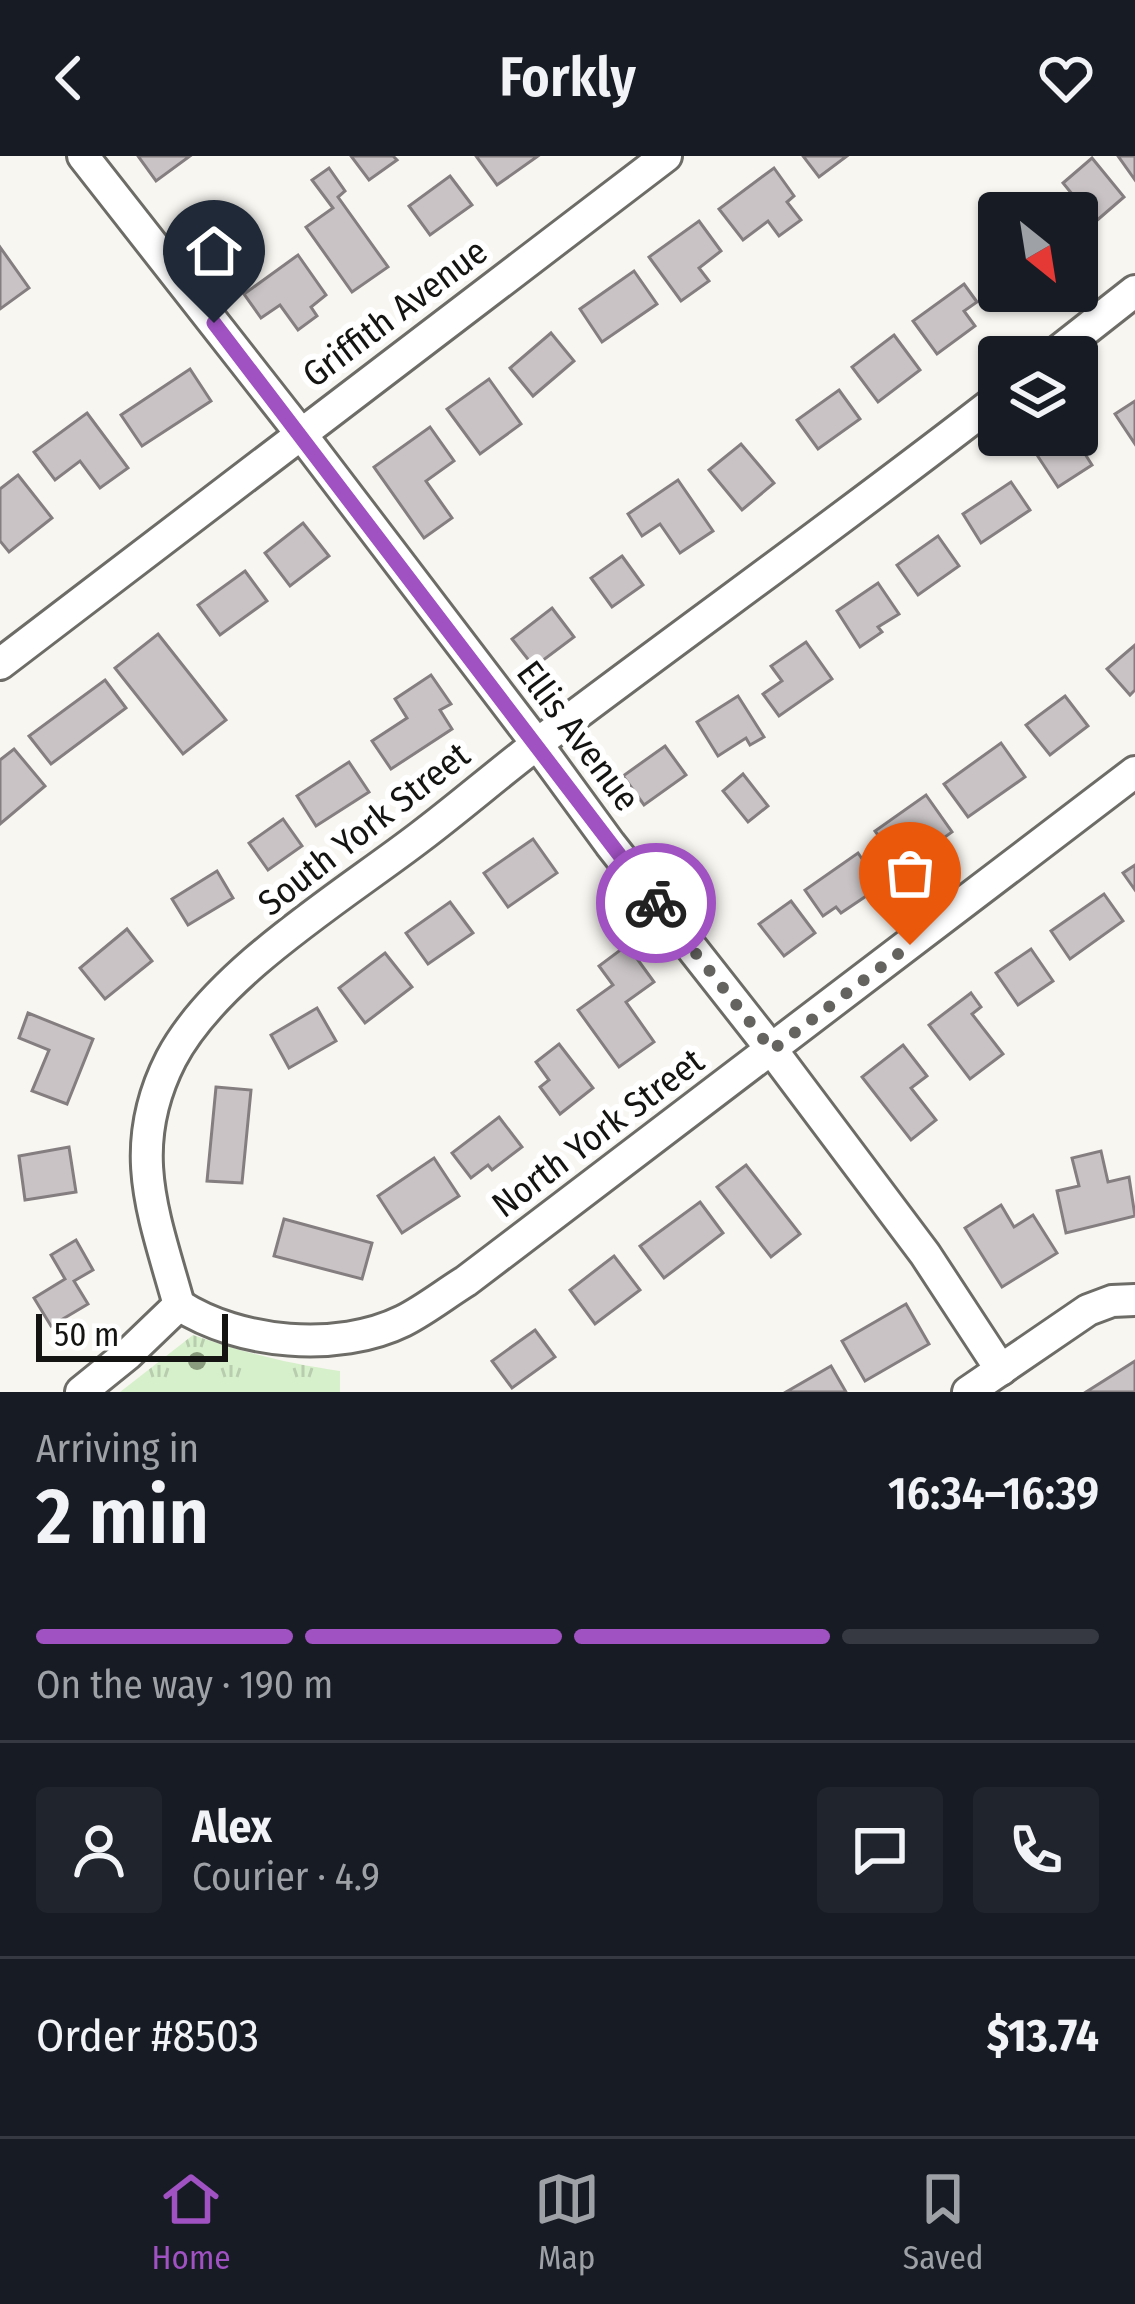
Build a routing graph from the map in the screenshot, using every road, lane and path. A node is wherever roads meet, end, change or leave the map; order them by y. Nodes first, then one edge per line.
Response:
1 (82, 156) edge
2 (666, 156) edge
3 (1135, 291) edge
4 (1078, 336) edge
5 (978, 414) edge
6 (301, 434) junction
7 (0, 664) edge
8 (537, 744) junction
9 (1135, 772) edge
10 (772, 1050) junction
11 (1135, 1300) edge
12 (179, 1305) junction
13 (1000, 1370) junction
14 (81, 1392) edge
15 (968, 1392) edge

1 - 6 street, Ellis Avenue
2 - 6 street, Griffith Avenue
3 - 4 street
5 - 8 street, South York Street
6 - 7 street, Griffith Avenue
6 - 8 street, Ellis Avenue
8 - 10 street, Ellis Avenue
8 - 12 street, South York Street
9 - 10 street, North York Street
10 - 12 street, North York Street
10 - 13 street, Ellis Avenue
11 - 13 street
12 - 14 street
13 - 15 street

